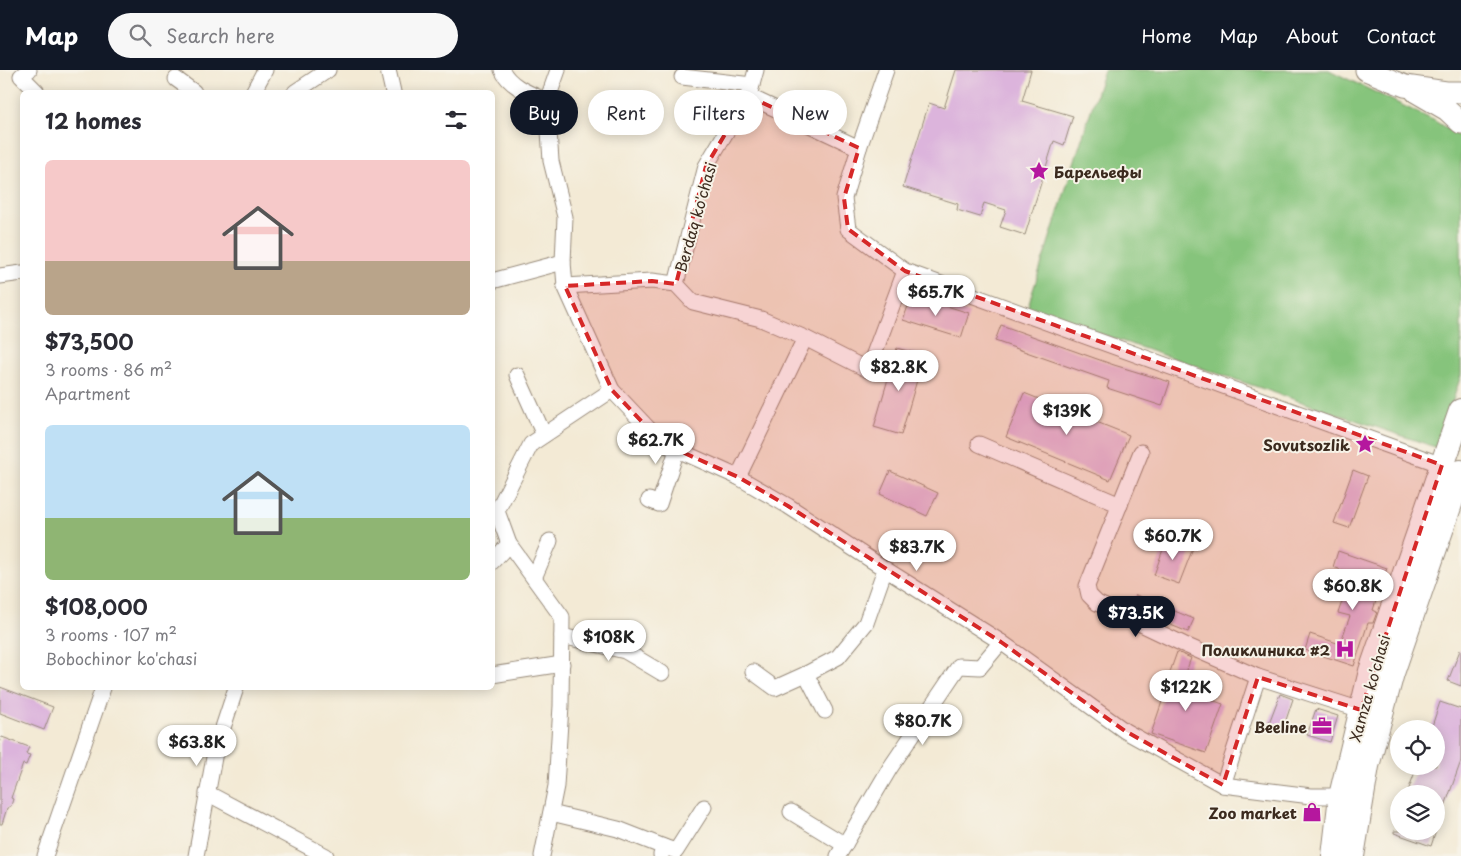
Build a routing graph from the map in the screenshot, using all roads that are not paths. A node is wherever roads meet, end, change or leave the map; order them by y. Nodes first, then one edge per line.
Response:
1 (29, 70) edge
2 (265, 70) edge
3 (328, 70) edge
4 (388, 70) edge
5 (502, 70) edge
6 (558, 70) edge
7 (886, 70) edge
8 (1366, 70) edge
9 (682, 77) dead end
10 (176, 79) dead end
11 (752, 83) edge
12 (1405, 86) junction
13 (35, 90) edge
14 (191, 90) edge
15 (254, 90) edge
16 (298, 90) edge
17 (393, 90) edge
18 (523, 90) edge
19 (551, 90) edge
20 (1461, 92) edge
21 (1461, 123) edge
22 (549, 135) edge
23 (859, 148) junction
24 (563, 262) junction
25 (906, 271) junction
26 (20, 273) edge
27 (0, 276) edge
28 (495, 280) edge
29 (676, 284) junction
30 (565, 286) junction
31 (805, 338) junction
32 (516, 375) dead end
33 (612, 390) junction
34 (1461, 411) edge
35 (544, 435) junction
36 (979, 444) dead end
37 (677, 450) junction
38 (1141, 452) dead end
39 (1456, 474) edge
40 (738, 477) junction
41 (649, 500) dead end
42 (1120, 505) junction
43 (495, 510) edge
44 (550, 541) dead end
45 (509, 544) junction
46 (495, 559) edge
47 (885, 570) junction
48 (534, 578) junction
49 (562, 636) junction
50 (1001, 642) junction
51 (562, 664) junction
52 (753, 672) dead end
53 (662, 673) dead end
54 (806, 674) junction
55 (495, 675) edge
56 (1258, 677) junction
57 (102, 690) edge
58 (235, 690) edge
59 (1361, 710) junction
60 (825, 711) dead end
61 (1223, 785) junction
62 (207, 793) junction
63 (1341, 796) junction
64 (704, 806) dead end
65 (791, 812) dead end
66 (551, 813) junction
67 (662, 851) edge
68 (842, 851) edge
69 (45, 856) edge
70 (196, 856) edge
71 (326, 856) edge
72 (542, 856) edge
73 (1334, 856) edge
74 (1352, 856) edge

1 - 13 street
2 - 15 street
3 - 16 street
4 - 17 street
5 - 18 street
6 - 19 street
7 - 23 street
8 - 12 main road
9 - 11 street
10 - 14 street
11 - 23 street
11 - 29 street, Berdaq ko'chasi
12 - 20 main road
12 - 21 main road
22 - 24 street
23 - 25 street
24 - 28 street
24 - 30 street
25 - 31 street
25 - 39 street
26 - 27 street
29 - 30 street
29 - 31 street
30 - 33 street
31 - 40 street
32 - 35 street
33 - 35 street
33 - 37 street
34 - 39 main road, Xamza ko'chasi
35 - 43 street
36 - 42 street
37 - 40 street
37 - 41 street
38 - 42 street
39 - 59 main road, Xamza ko'chasi
39 - 74 main road, Xamza ko'chasi
40 - 47 street
42 - 56 street
43 - 45 street
44 - 48 street
45 - 46 street
45 - 48 street
47 - 50 street
47 - 54 street
48 - 49 street
49 - 51 street
49 - 53 street
50 - 61 street
50 - 68 street
51 - 55 street
51 - 66 street
52 - 54 street
54 - 60 street
56 - 59 street
56 - 61 street
57 - 69 street
58 - 62 street
59 - 63 main road, Xamza ko'chasi
61 - 63 street
62 - 70 street
62 - 71 street
63 - 73 main road, Xamza ko'chasi
64 - 67 street
65 - 68 street
66 - 67 street
66 - 72 street

